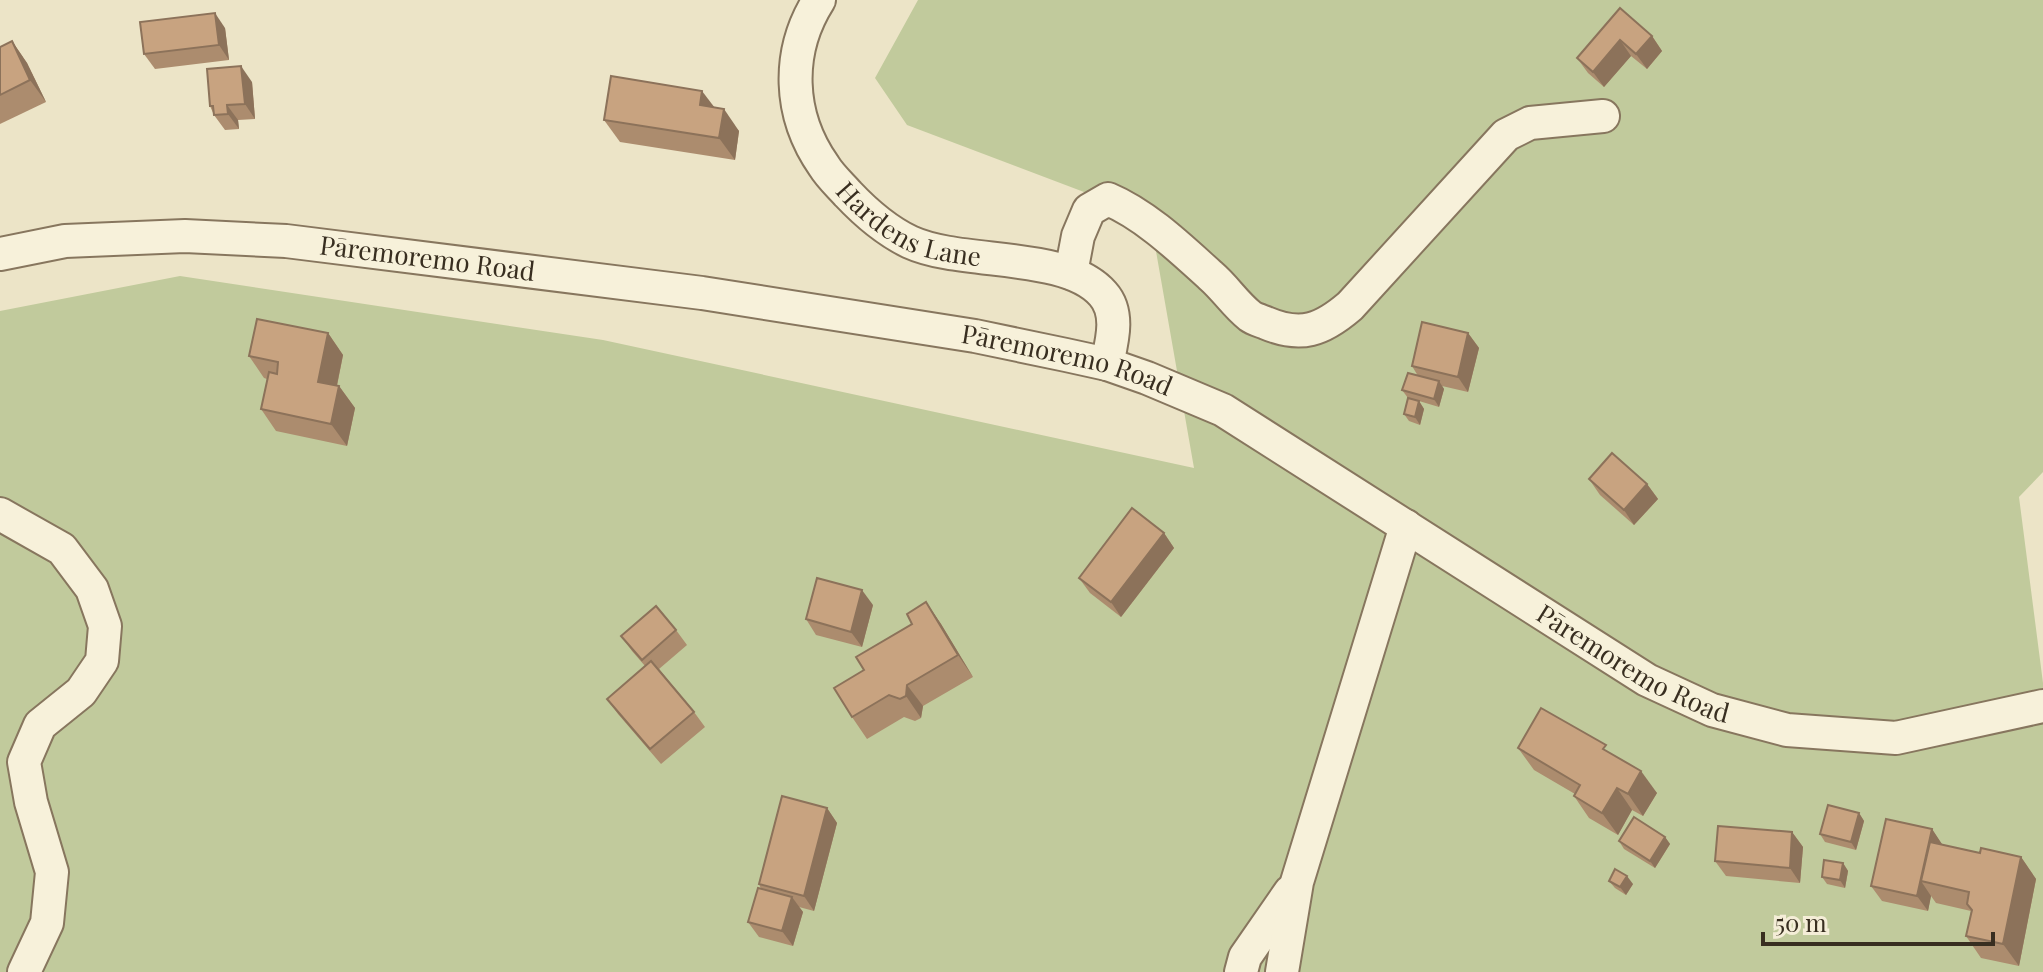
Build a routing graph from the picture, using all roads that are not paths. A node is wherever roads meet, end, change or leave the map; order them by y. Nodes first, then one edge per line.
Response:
1 (819, 0) edge
2 (1603, 116) dead end
3 (0, 254) edge
4 (1071, 273) junction
5 (1107, 364) junction
6 (0, 514) edge
7 (1406, 526) junction
8 (2043, 706) edge
9 (1297, 882) junction
10 (24, 972) edge
11 (1241, 972) edge
12 (1282, 972) edge

1 - 4 street, Hardens Lane
2 - 4 street
3 - 5 street, Pāremoremo Road
4 - 5 street, Hardens Lane
5 - 7 street, Pāremoremo Road
6 - 10 street
7 - 8 street, Pāremoremo Road
7 - 9 street
9 - 11 street
9 - 12 street

